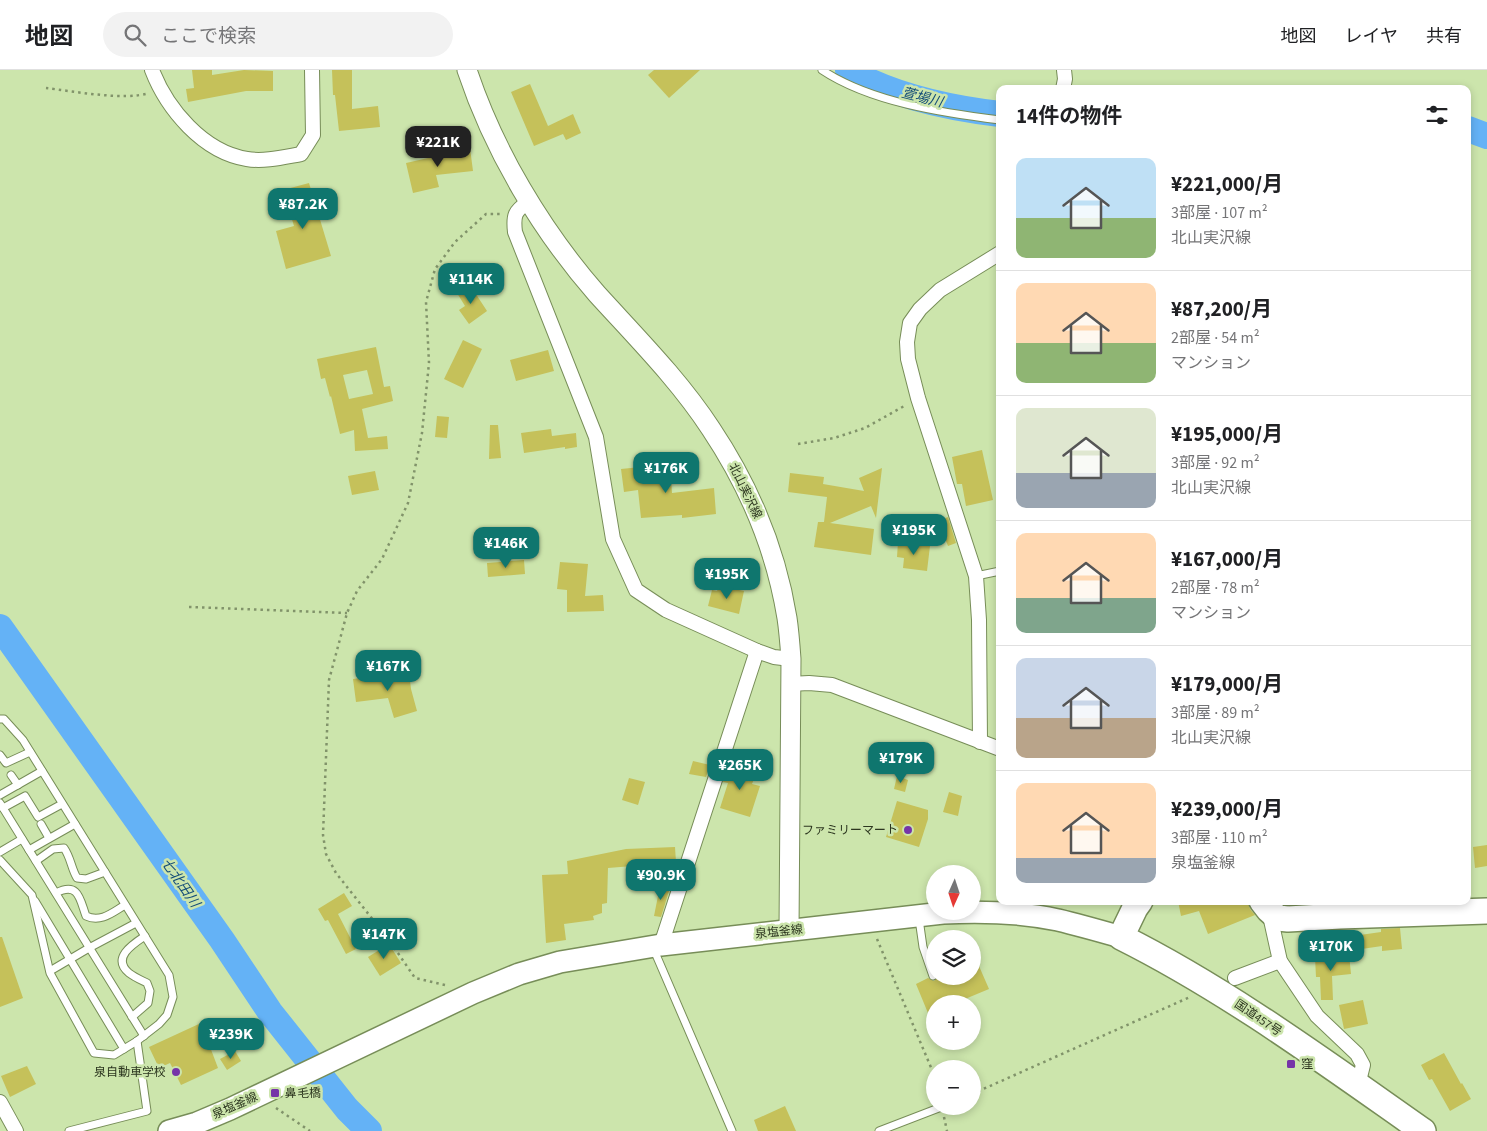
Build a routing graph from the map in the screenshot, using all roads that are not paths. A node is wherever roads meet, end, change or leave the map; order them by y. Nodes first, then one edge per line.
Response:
1 (152, 70) edge
2 (312, 70) edge
3 (467, 70) edge
4 (822, 70) edge
5 (996, 120) edge
6 (522, 208) junction
7 (996, 255) edge
8 (996, 572) edge
9 (976, 576) junction
10 (757, 651) junction
11 (791, 659) junction
12 (790, 684) junction
13 (1, 717) edge
14 (980, 742) junction
15 (996, 748) edge
16 (30, 752) junction
17 (0, 755) edge
18 (42, 771) junction
19 (11, 775) dead end
20 (18, 785) junction
21 (0, 795) edge
22 (62, 804) junction
23 (2, 806) edge
24 (41, 824) dead end
25 (75, 824) junction
26 (49, 838) junction
27 (22, 839) junction
28 (29, 850) junction
29 (0, 852) edge
30 (0, 860) edge
31 (36, 861) junction
32 (105, 872) junction
33 (56, 893) junction
34 (32, 895) junction
35 (125, 905) junction
36 (1137, 905) edge
37 (1266, 906) edge
38 (1487, 911) edge
39 (919, 916) junction
40 (136, 923) junction
41 (790, 931) junction
42 (145, 936) junction
43 (1121, 937) junction
44 (657, 946) junction
45 (89, 948) junction
46 (926, 956) edge
47 (70, 959) junction
48 (1280, 961) junction
49 (50, 971) junction
50 (1235, 978) dead end
51 (132, 1017) junction
52 (144, 1036) junction
53 (137, 1042) junction
54 (124, 1049) junction
55 (1358, 1085) junction
56 (0, 1102) edge
57 (926, 1113) edge
58 (16, 1131) edge
59 (69, 1131) edge
60 (169, 1131) edge
61 (732, 1131) edge
62 (879, 1131) edge
63 (1423, 1131) edge

1 - 2 street
3 - 6 street, 北山実沢線
4 - 5 lane
6 - 10 street
6 - 11 street, 北山実沢線
7 - 9 street
8 - 9 lane
9 - 14 street
10 - 11 street
10 - 44 street
11 - 12 street, 北山実沢線
12 - 14 street
12 - 41 street, 北山実沢線
13 - 16 lane
14 - 15 street
16 - 17 lane
16 - 18 lane
18 - 20 lane
18 - 22 lane
19 - 20 lane
20 - 21 lane
22 - 23 lane
22 - 25 lane
23 - 27 lane
24 - 26 lane
25 - 26 lane
25 - 32 lane
26 - 28 lane
27 - 28 lane
27 - 29 lane
28 - 31 lane
30 - 34 lane
31 - 32 lane
31 - 33 lane
32 - 35 lane
33 - 35 lane
33 - 45 lane
34 - 47 lane
34 - 49 lane
35 - 40 lane
36 - 43 highway
37 - 38 highway
37 - 48 street
39 - 41 main road, 泉塩釜線
39 - 43 main road, 泉塩釜線
39 - 46 lane
40 - 42 lane
40 - 45 lane
41 - 44 main road, 泉塩釜線
42 - 51 lane
42 - 52 lane
43 - 55 highway, 国道457号
44 - 60 main road, 泉塩釜線
44 - 61 lane
45 - 47 lane
45 - 51 lane
47 - 49 lane
47 - 54 lane
48 - 50 street
48 - 55 street
49 - 54 lane
51 - 52 lane
52 - 53 lane
53 - 54 lane
53 - 59 lane
55 - 63 highway, 国道457号
56 - 58 street
57 - 62 lane

